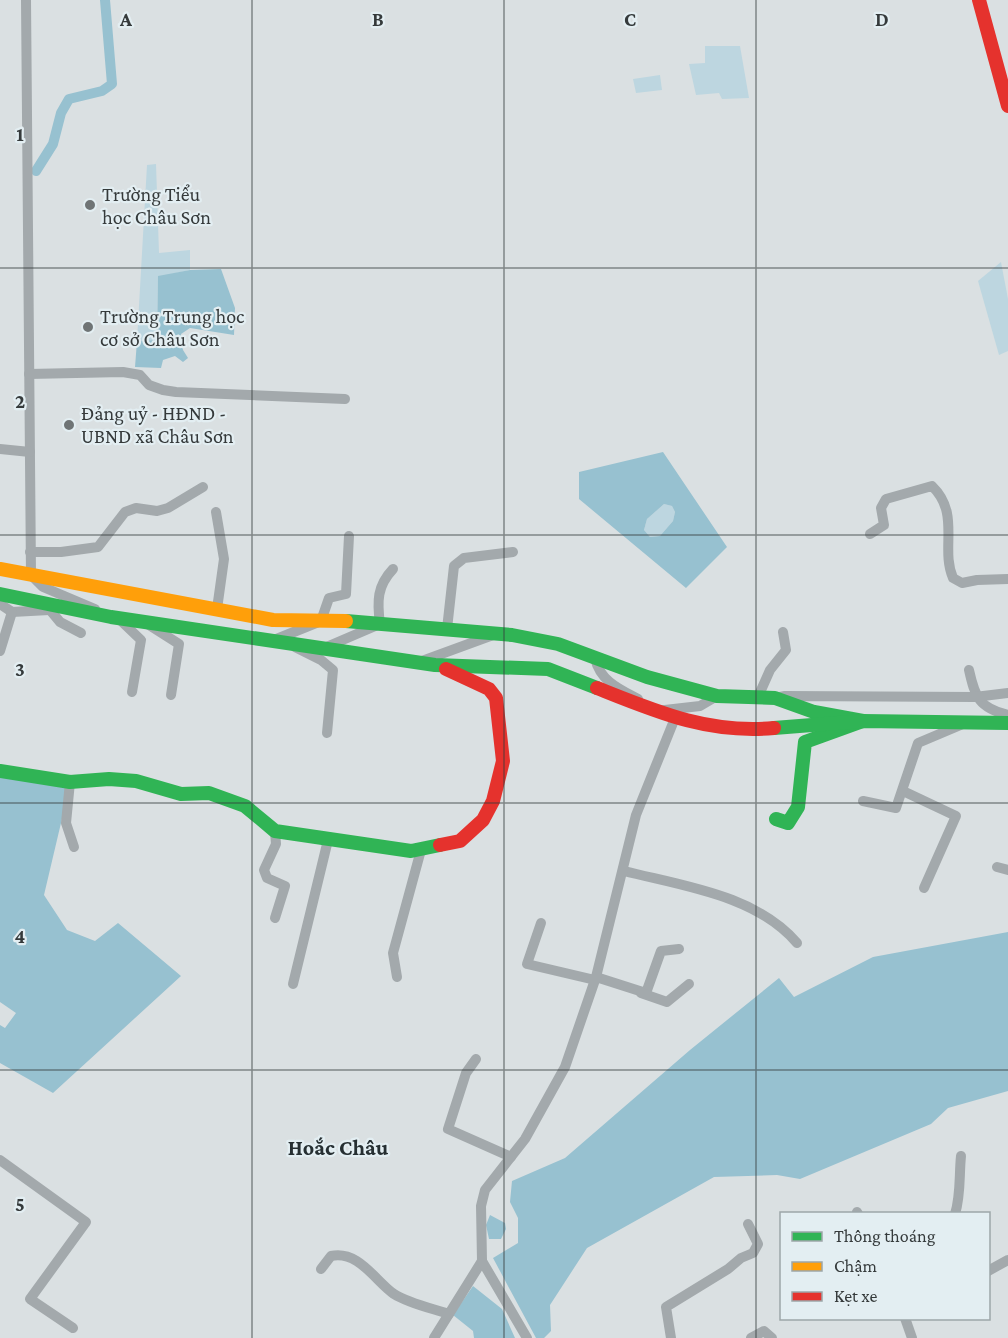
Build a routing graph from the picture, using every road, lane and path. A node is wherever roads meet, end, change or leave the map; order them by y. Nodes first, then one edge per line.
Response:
1 (26, 0) edge
2 (979, 0) edge
3 (1008, 106) edge
4 (29, 374) junction
5 (345, 399) dead end
6 (0, 449) edge
7 (30, 452) junction
8 (203, 487) dead end
9 (216, 512) dead end
10 (870, 534) dead end
11 (349, 536) dead end
12 (30, 552) junction
13 (513, 552) dead end
14 (0, 569) edge
15 (393, 569) dead end
16 (31, 575) junction
17 (1008, 579) edge
18 (0, 594) edge
19 (0, 604) edge
20 (46, 606) junction
21 (217, 609) junction
22 (12, 612) junction
23 (115, 617) junction
24 (321, 621) junction
25 (143, 622) junction
26 (380, 624) junction
27 (447, 629) junction
28 (783, 632) dead end
29 (81, 633) dead end
30 (496, 634) junction
31 (279, 641) junction
32 (324, 648) junction
33 (0, 651) edge
34 (595, 658) junction
35 (428, 663) junction
36 (969, 670) dead end
37 (132, 692) dead end
38 (1008, 693) edge
39 (171, 695) dead end
40 (717, 696) junction
41 (758, 697) junction
42 (975, 697) junction
43 (775, 698) junction
44 (651, 709) junction
45 (1008, 716) edge
46 (675, 718) junction
47 (863, 721) junction
48 (966, 722) junction
49 (1008, 723) edge
50 (327, 733) dead end
51 (0, 771) edge
52 (70, 782) junction
53 (903, 791) junction
54 (863, 801) dead end
55 (776, 819) dead end
56 (275, 831) junction
57 (328, 840) junction
58 (74, 847) dead end
59 (421, 850) junction
60 (624, 871) junction
61 (924, 888) dead end
62 (275, 918) dead end
63 (541, 923) dead end
64 (797, 943) dead end
65 (680, 949) dead end
66 (396, 977) dead end
67 (596, 979) junction
68 (292, 984) dead end
69 (689, 984) dead end
70 (641, 993) junction
71 (476, 1059) dead end
72 (511, 1156) junction
73 (961, 1156) dead end
74 (0, 1160) edge
75 (956, 1212) edge
76 (748, 1224) dead end
77 (1008, 1260) edge
78 (482, 1261) junction
79 (321, 1269) dead end
80 (990, 1270) edge
81 (448, 1314) junction
82 (906, 1320) edge
83 (73, 1328) dead end
84 (434, 1338) edge
85 (527, 1338) edge
86 (671, 1338) edge
87 (750, 1338) edge
88 (772, 1338) edge
89 (912, 1338) edge

1 - 4 street
2 - 3 street
4 - 5 street
4 - 7 street
6 - 7 street
7 - 12 street
8 - 12 street
9 - 21 street
10 - 17 street
11 - 24 street
12 - 16 street
13 - 27 street
14 - 16 street
15 - 26 street
16 - 21 street
16 - 23 street
18 - 20 street
19 - 22 street
20 - 22 street
20 - 23 street
20 - 29 street
21 - 24 street
22 - 33 street
23 - 25 street
23 - 37 street
24 - 26 street
24 - 31 street
25 - 31 street
25 - 39 street
26 - 27 street
26 - 32 street
27 - 30 street
28 - 41 street
30 - 34 street
30 - 35 street
31 - 32 street
31 - 50 street
32 - 35 street
34 - 40 street
34 - 44 street
35 - 44 street
35 - 59 street
36 - 42 street
38 - 42 street
40 - 41 street
40 - 44 street
41 - 43 street
42 - 43 street
42 - 45 street
43 - 47 street
44 - 46 street
46 - 47 street
46 - 60 street
47 - 48 street
47 - 55 street
48 - 49 street
48 - 53 street
51 - 52 street
52 - 56 street
52 - 58 street
53 - 54 street
53 - 61 street
56 - 57 street
56 - 62 street
57 - 59 street
57 - 68 street
59 - 66 street
60 - 64 street
60 - 67 street
63 - 67 street
65 - 70 street
67 - 70 street
67 - 72 street
69 - 70 street
71 - 72 street
72 - 78 street
73 - 75 street
74 - 83 street
76 - 86 street
77 - 80 street
78 - 81 street
78 - 85 street
79 - 81 street
81 - 84 street
82 - 89 street
87 - 88 street

